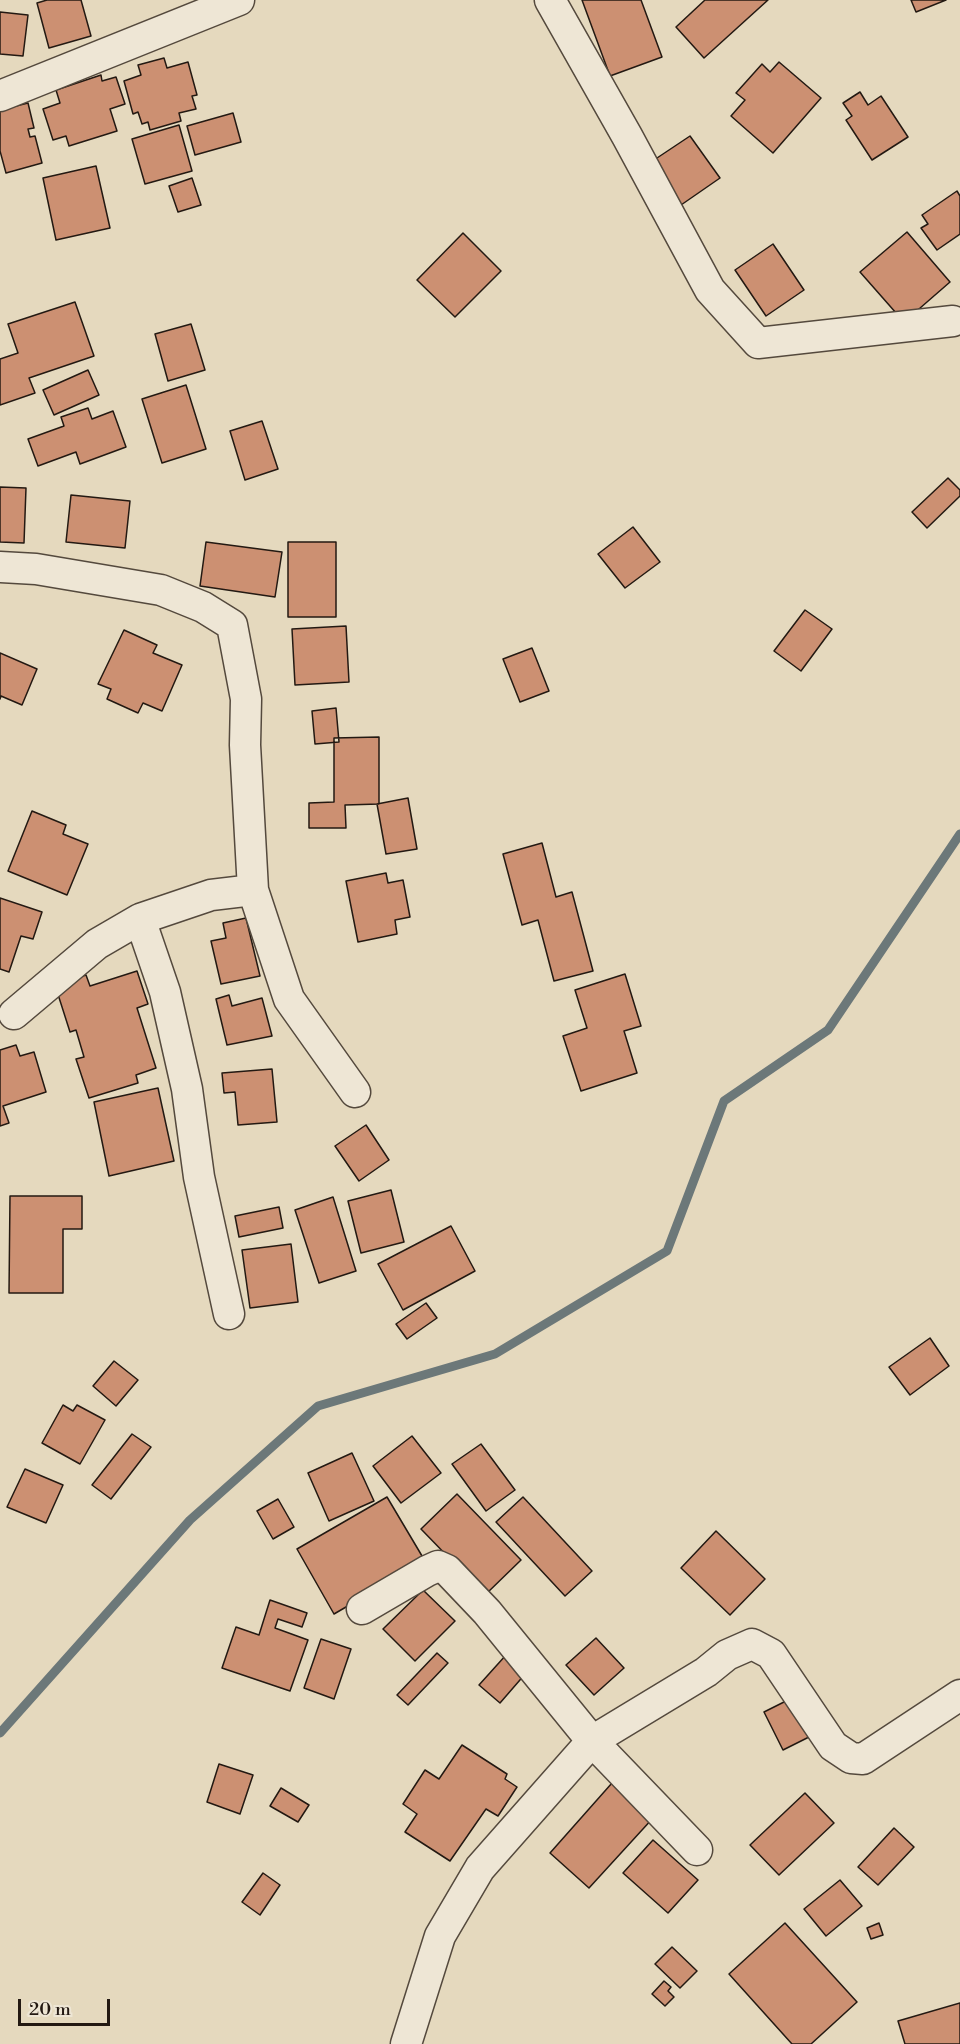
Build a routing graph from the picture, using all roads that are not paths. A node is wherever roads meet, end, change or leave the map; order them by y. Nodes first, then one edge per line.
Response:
1 (239, 0) edge
2 (550, 0) edge
3 (0, 96) edge
4 (953, 321) dead end
5 (0, 567) edge
6 (253, 890) junction
7 (140, 919) junction
8 (14, 1014) dead end
9 (355, 1092) dead end
10 (229, 1314) dead end
11 (362, 1609) dead end
12 (960, 1695) edge
13 (592, 1741) junction
14 (697, 1850) dead end
15 (406, 2044) edge

1 - 3 street
2 - 4 street
5 - 6 street
6 - 7 street
6 - 9 street
7 - 8 street
7 - 10 street
11 - 13 street
12 - 13 street
13 - 14 street
13 - 15 street

